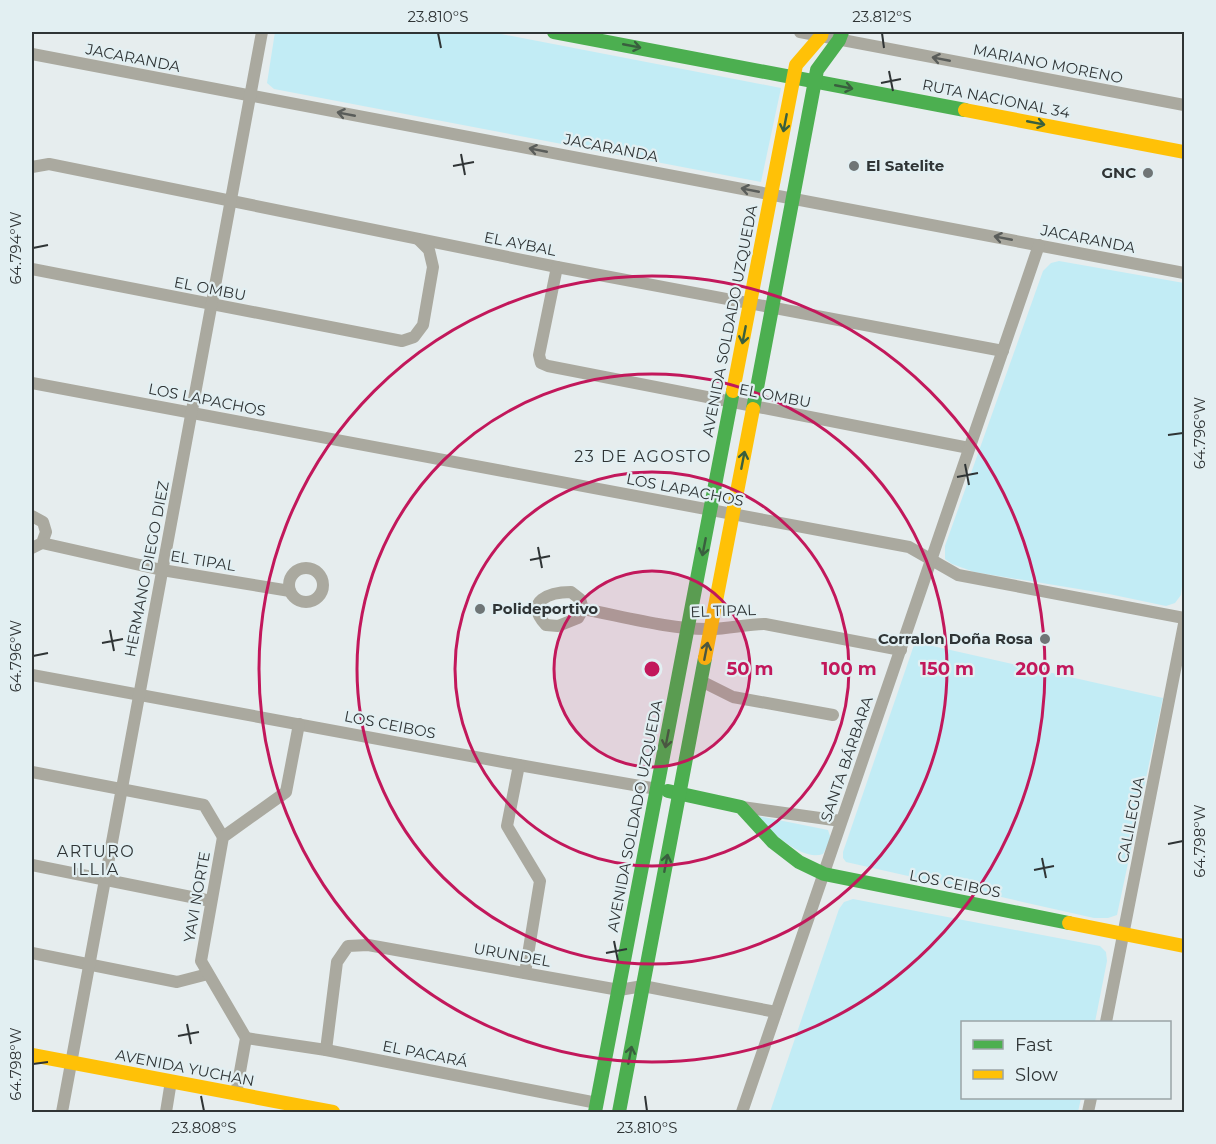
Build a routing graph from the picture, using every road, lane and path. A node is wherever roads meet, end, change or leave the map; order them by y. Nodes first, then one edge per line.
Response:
1 (262, 32) edge
2 (554, 32) edge
3 (623, 32) edge
4 (800, 32) edge
5 (821, 34) edge
6 (841, 36) edge
7 (32, 54) edge
8 (795, 71) junction
9 (816, 75) junction
10 (250, 95) junction
11 (1185, 105) edge
12 (1185, 139) edge
13 (1185, 152) edge
14 (32, 166) edge
15 (772, 194) junction
16 (792, 197) junction
17 (230, 201) junction
18 (418, 239) junction
19 (1039, 245) junction
20 (557, 267) junction
21 (32, 269) edge
22 (1185, 273) edge
23 (750, 303) junction
24 (211, 305) junction
25 (772, 307) junction
26 (1003, 351) junction
27 (32, 383) edge
28 (731, 403) junction
29 (753, 407) junction
30 (191, 413) junction
31 (969, 448) junction
32 (711, 510) junction
33 (732, 514) junction
34 (32, 516) edge
35 (37, 545) edge
36 (930, 560) junction
37 (162, 570) junction
38 (290, 591) dead end
39 (583, 609) dead end
40 (1185, 618) edge
41 (1185, 624) edge
42 (688, 628) junction
43 (710, 629) junction
44 (901, 650) junction
45 (32, 675) edge
46 (701, 681) junction
47 (139, 695) junction
48 (833, 715) dead end
49 (299, 724) junction
50 (519, 765) junction
51 (32, 772) edge
52 (121, 789) junction
53 (657, 789) junction
54 (680, 793) junction
55 (741, 807) junction
56 (841, 821) junction
57 (223, 837) junction
58 (32, 865) edge
59 (824, 874) junction
60 (104, 880) junction
61 (211, 901) junction
62 (1124, 934) junction
63 (1185, 946) edge
64 (32, 953) edge
65 (89, 964) junction
66 (525, 973) junction
67 (208, 974) junction
68 (643, 987) junction
69 (619, 990) junction
70 (776, 1012) junction
71 (1106, 1021) edge
72 (246, 1038) junction
73 (326, 1050) junction
74 (32, 1055) edge
75 (70, 1062) junction
76 (171, 1082) junction
77 (236, 1094) junction
78 (272, 1107) edge
79 (596, 1108) edge
80 (62, 1113) edge
81 (165, 1113) edge
82 (333, 1113) edge
83 (619, 1113) edge
84 (742, 1113) edge

1 - 10 street, HERMANO DIEGO DIEZ
2 -> 8 main road, RUTA NACIONAL 34
3 - 8 main road, RUTA NACIONAL 34
4 - 5 street, MARIANO MORENO
5 - 6 street, MARIANO MORENO
5 - 8 main road
6 - 9 main road
11 -> 6 street, MARIANO MORENO
7 - 10 street, JACARANDA
8 - 9 main road, RUTA NACIONAL 34
8 -> 15 main road, AVENIDA SOLDADO UZQUEDA
9 - 12 main road, RUTA NACIONAL 34
9 -> 13 main road, RUTA NACIONAL 34
9 - 16 main road
15 -> 10 street, JACARANDA
10 - 17 street, HERMANO DIEGO DIEZ
14 - 17 street, EL AYBAL
15 - 16 street, JACARANDA
15 - 23 main road, AVENIDA SOLDADO UZQUEDA
19 -> 16 street, JACARANDA
16 - 25 main road
17 - 18 street, EL AYBAL
17 - 24 street, HERMANO DIEGO DIEZ
18 - 20 street, EL AYBAL
18 - 24 street, EL OMBU
19 - 22 street, JACARANDA
19 - 26 street, SANTA BÁRBARA
20 - 23 street, EL AYBAL
20 - 28 street, EL OMBU
21 - 24 street, EL OMBU
23 - 25 street, EL AYBAL
23 -> 28 main road, AVENIDA SOLDADO UZQUEDA
24 - 30 street, HERMANO DIEGO DIEZ
25 - 26 street, EL AYBAL
25 - 29 main road
26 - 31 street, SANTA BÁRBARA
27 - 30 street, LOS LAPACHOS
28 - 29 street, EL OMBU
28 - 32 main road, AVENIDA SOLDADO UZQUEDA
29 - 31 street, EL OMBU
33 -> 29 main road
30 - 32 street, LOS LAPACHOS
30 - 37 street, HERMANO DIEGO DIEZ
31 - 36 street, SANTA BÁRBARA
32 - 33 street, LOS LAPACHOS
32 -> 42 main road, AVENIDA SOLDADO UZQUEDA
33 - 36 street, LOS LAPACHOS
33 - 43 main road
34 - 35 street, EL TIPAL
35 - 37 street, EL TIPAL
36 - 40 street, LOS LAPACHOS
36 - 44 street, SANTA BÁRBARA
37 - 38 street, EL TIPAL
37 - 47 street, HERMANO DIEGO DIEZ
39 - 42 street, EL TIPAL
41 - 62 street, CALILEGUA
42 - 43 street, EL TIPAL
42 -> 53 main road, AVENIDA SOLDADO UZQUEDA
43 - 44 street, EL TIPAL
46 -> 43 main road
44 - 56 street, SANTA BÁRBARA
45 - 47 street, LOS CEIBOS
46 - 48 street
46 - 54 main road
47 - 49 street, LOS CEIBOS
47 - 52 street, HERMANO DIEGO DIEZ
49 - 50 street, LOS CEIBOS
49 - 57 street, YAVI NORTE
50 - 53 street, LOS CEIBOS
50 - 66 street
51 - 52 street
52 - 57 street
52 - 60 street, HERMANO DIEGO DIEZ
53 - 54 main road, LOS CEIBOS
53 - 69 main road, AVENIDA SOLDADO UZQUEDA
54 - 55 main road, LOS CEIBOS
68 -> 54 main road
55 - 56 street, LOS CEIBOS
55 - 59 main road, LOS CEIBOS
56 - 59 street, SANTA BÁRBARA
57 - 61 street, YAVI NORTE
58 - 60 street
59 - 62 main road, LOS CEIBOS
59 - 70 street, SANTA BÁRBARA
60 - 61 street
60 - 65 street, HERMANO DIEGO DIEZ
61 - 67 street, YAVI NORTE
62 - 63 main road, LOS CEIBOS
62 - 71 street, CALILEGUA
64 - 65 street
65 - 67 street
65 - 75 street, HERMANO DIEGO DIEZ
66 - 69 street, URUNDEL
66 - 73 street, URUNDEL
67 - 72 street, YAVI NORTE
68 - 69 street, URUNDEL
68 - 70 street, URUNDEL
83 -> 68 main road
69 - 79 main road, AVENIDA SOLDADO UZQUEDA
70 - 84 street, SANTA BÁRBARA
72 - 73 street, EL PACARÁ
72 - 77 street
73 - 79 street, EL PACARÁ
74 - 75 main road, AVENIDA YUCHAN
75 - 76 main road, AVENIDA YUCHAN
75 - 80 street, HERMANO DIEGO DIEZ
76 - 77 main road, AVENIDA YUCHAN
76 - 81 street
77 - 78 main road, AVENIDA YUCHAN
78 - 82 main road, AVENIDA YUCHAN

